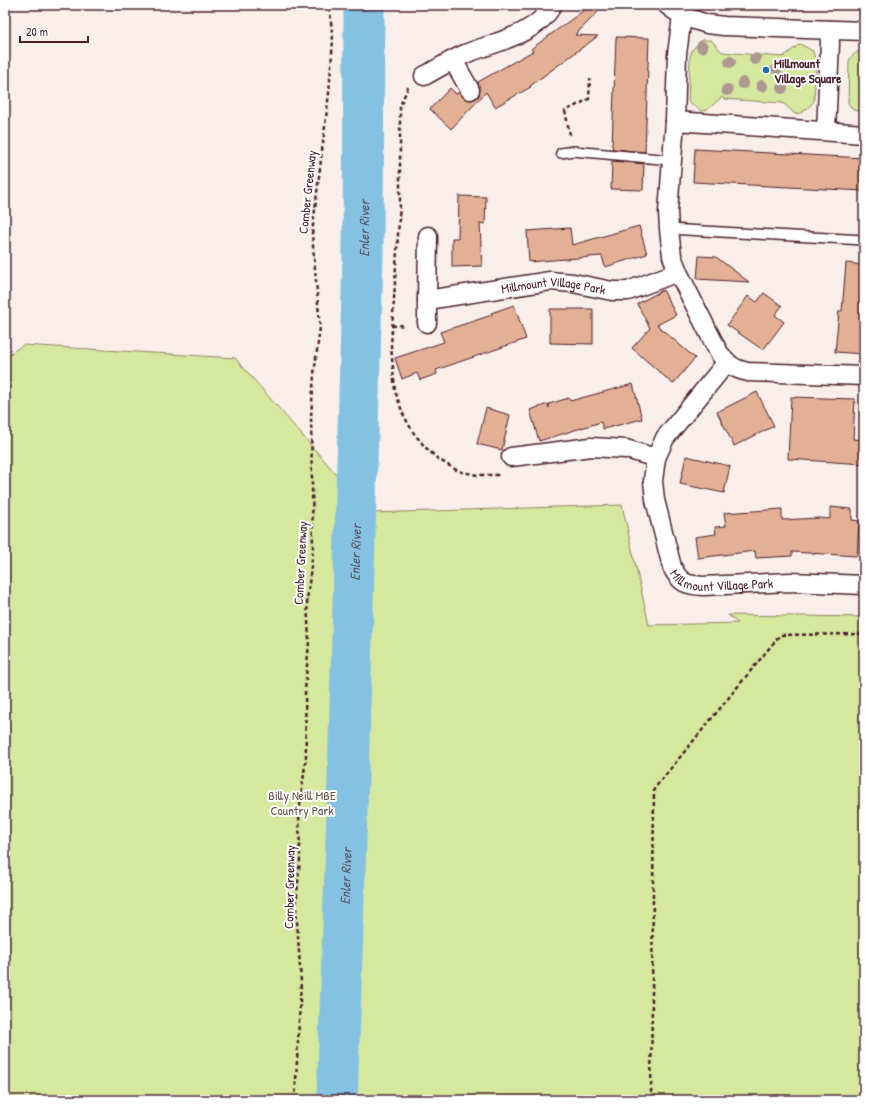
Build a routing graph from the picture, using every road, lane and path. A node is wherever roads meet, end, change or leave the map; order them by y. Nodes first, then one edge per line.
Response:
1 (329, 5) edge
2 (552, 5) edge
3 (666, 5) edge
4 (682, 16) junction
5 (829, 30) junction
6 (864, 31) edge
7 (453, 60) junction
8 (424, 76) dead end
9 (590, 79) dead end
10 (470, 90) dead end
11 (675, 121) junction
12 (826, 131) junction
13 (864, 134) edge
14 (573, 151) junction
15 (561, 153) dead end
16 (671, 160) junction
17 (669, 230) junction
18 (428, 236) dead end
19 (864, 240) edge
20 (678, 272) junction
21 (427, 300) junction
22 (427, 323) dead end
23 (727, 362) junction
24 (864, 376) edge
25 (511, 457) dead end
26 (656, 458) junction
27 (864, 585) edge
28 (864, 634) edge
29 (295, 1100) edge
30 (651, 1100) edge

1 - 29 path, Comber Greenway
2 - 7 street
3 - 4 street
4 - 5 street
4 - 11 street
5 - 6 street
5 - 12 street
7 - 8 street
7 - 10 street
9 - 14 path
11 - 12 street
11 - 16 street
12 - 13 street
14 - 15 lane
14 - 16 lane
16 - 17 street
17 - 19 lane
17 - 20 street
18 - 21 street
20 - 21 street, Millmount Village Park
20 - 23 street
21 - 22 street
23 - 24 street
23 - 26 street, Millmount Village Park
25 - 26 street
26 - 27 street, Millmount Village Park
28 - 30 path

